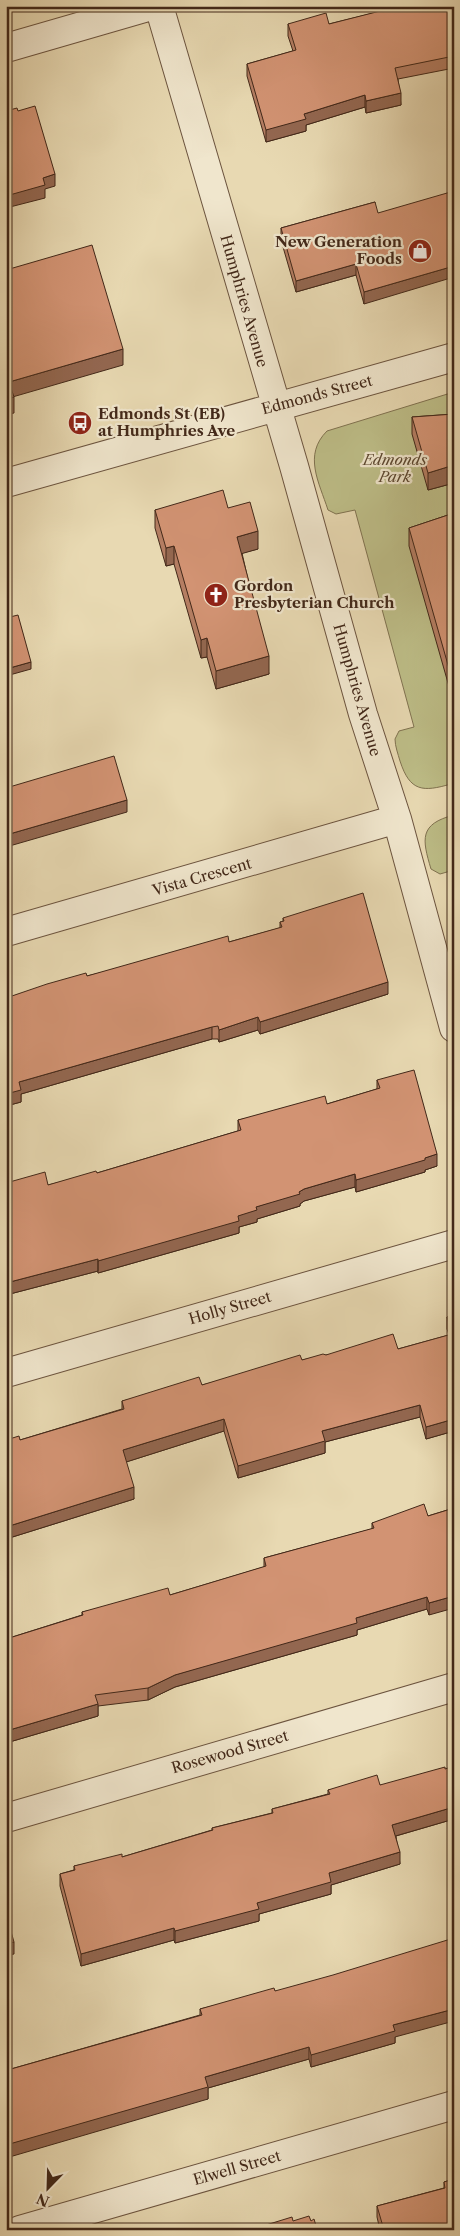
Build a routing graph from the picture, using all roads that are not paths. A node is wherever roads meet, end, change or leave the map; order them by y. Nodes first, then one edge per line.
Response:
1 (151, 6) edge
2 (159, 6) edge
3 (6, 48) edge
4 (454, 357) edge
5 (275, 407) junction
6 (6, 483) edge
7 (397, 819) junction
8 (6, 932) edge
9 (454, 1028) edge
10 (454, 1244) edge
11 (6, 1372) edge
12 (454, 1687) edge
13 (6, 1818) edge
14 (454, 2105) edge
15 (20, 2230) edge

1 - 3 street
2 - 5 street, Humphries Avenue
4 - 5 street, Edmonds Street
5 - 6 street, Edmonds Street
5 - 7 street, Humphries Avenue
7 - 8 street, Vista Crescent
7 - 9 street, Humphries Avenue
10 - 11 street, Holly Street
12 - 13 street, Rosewood Street
14 - 15 street, Elwell Street

